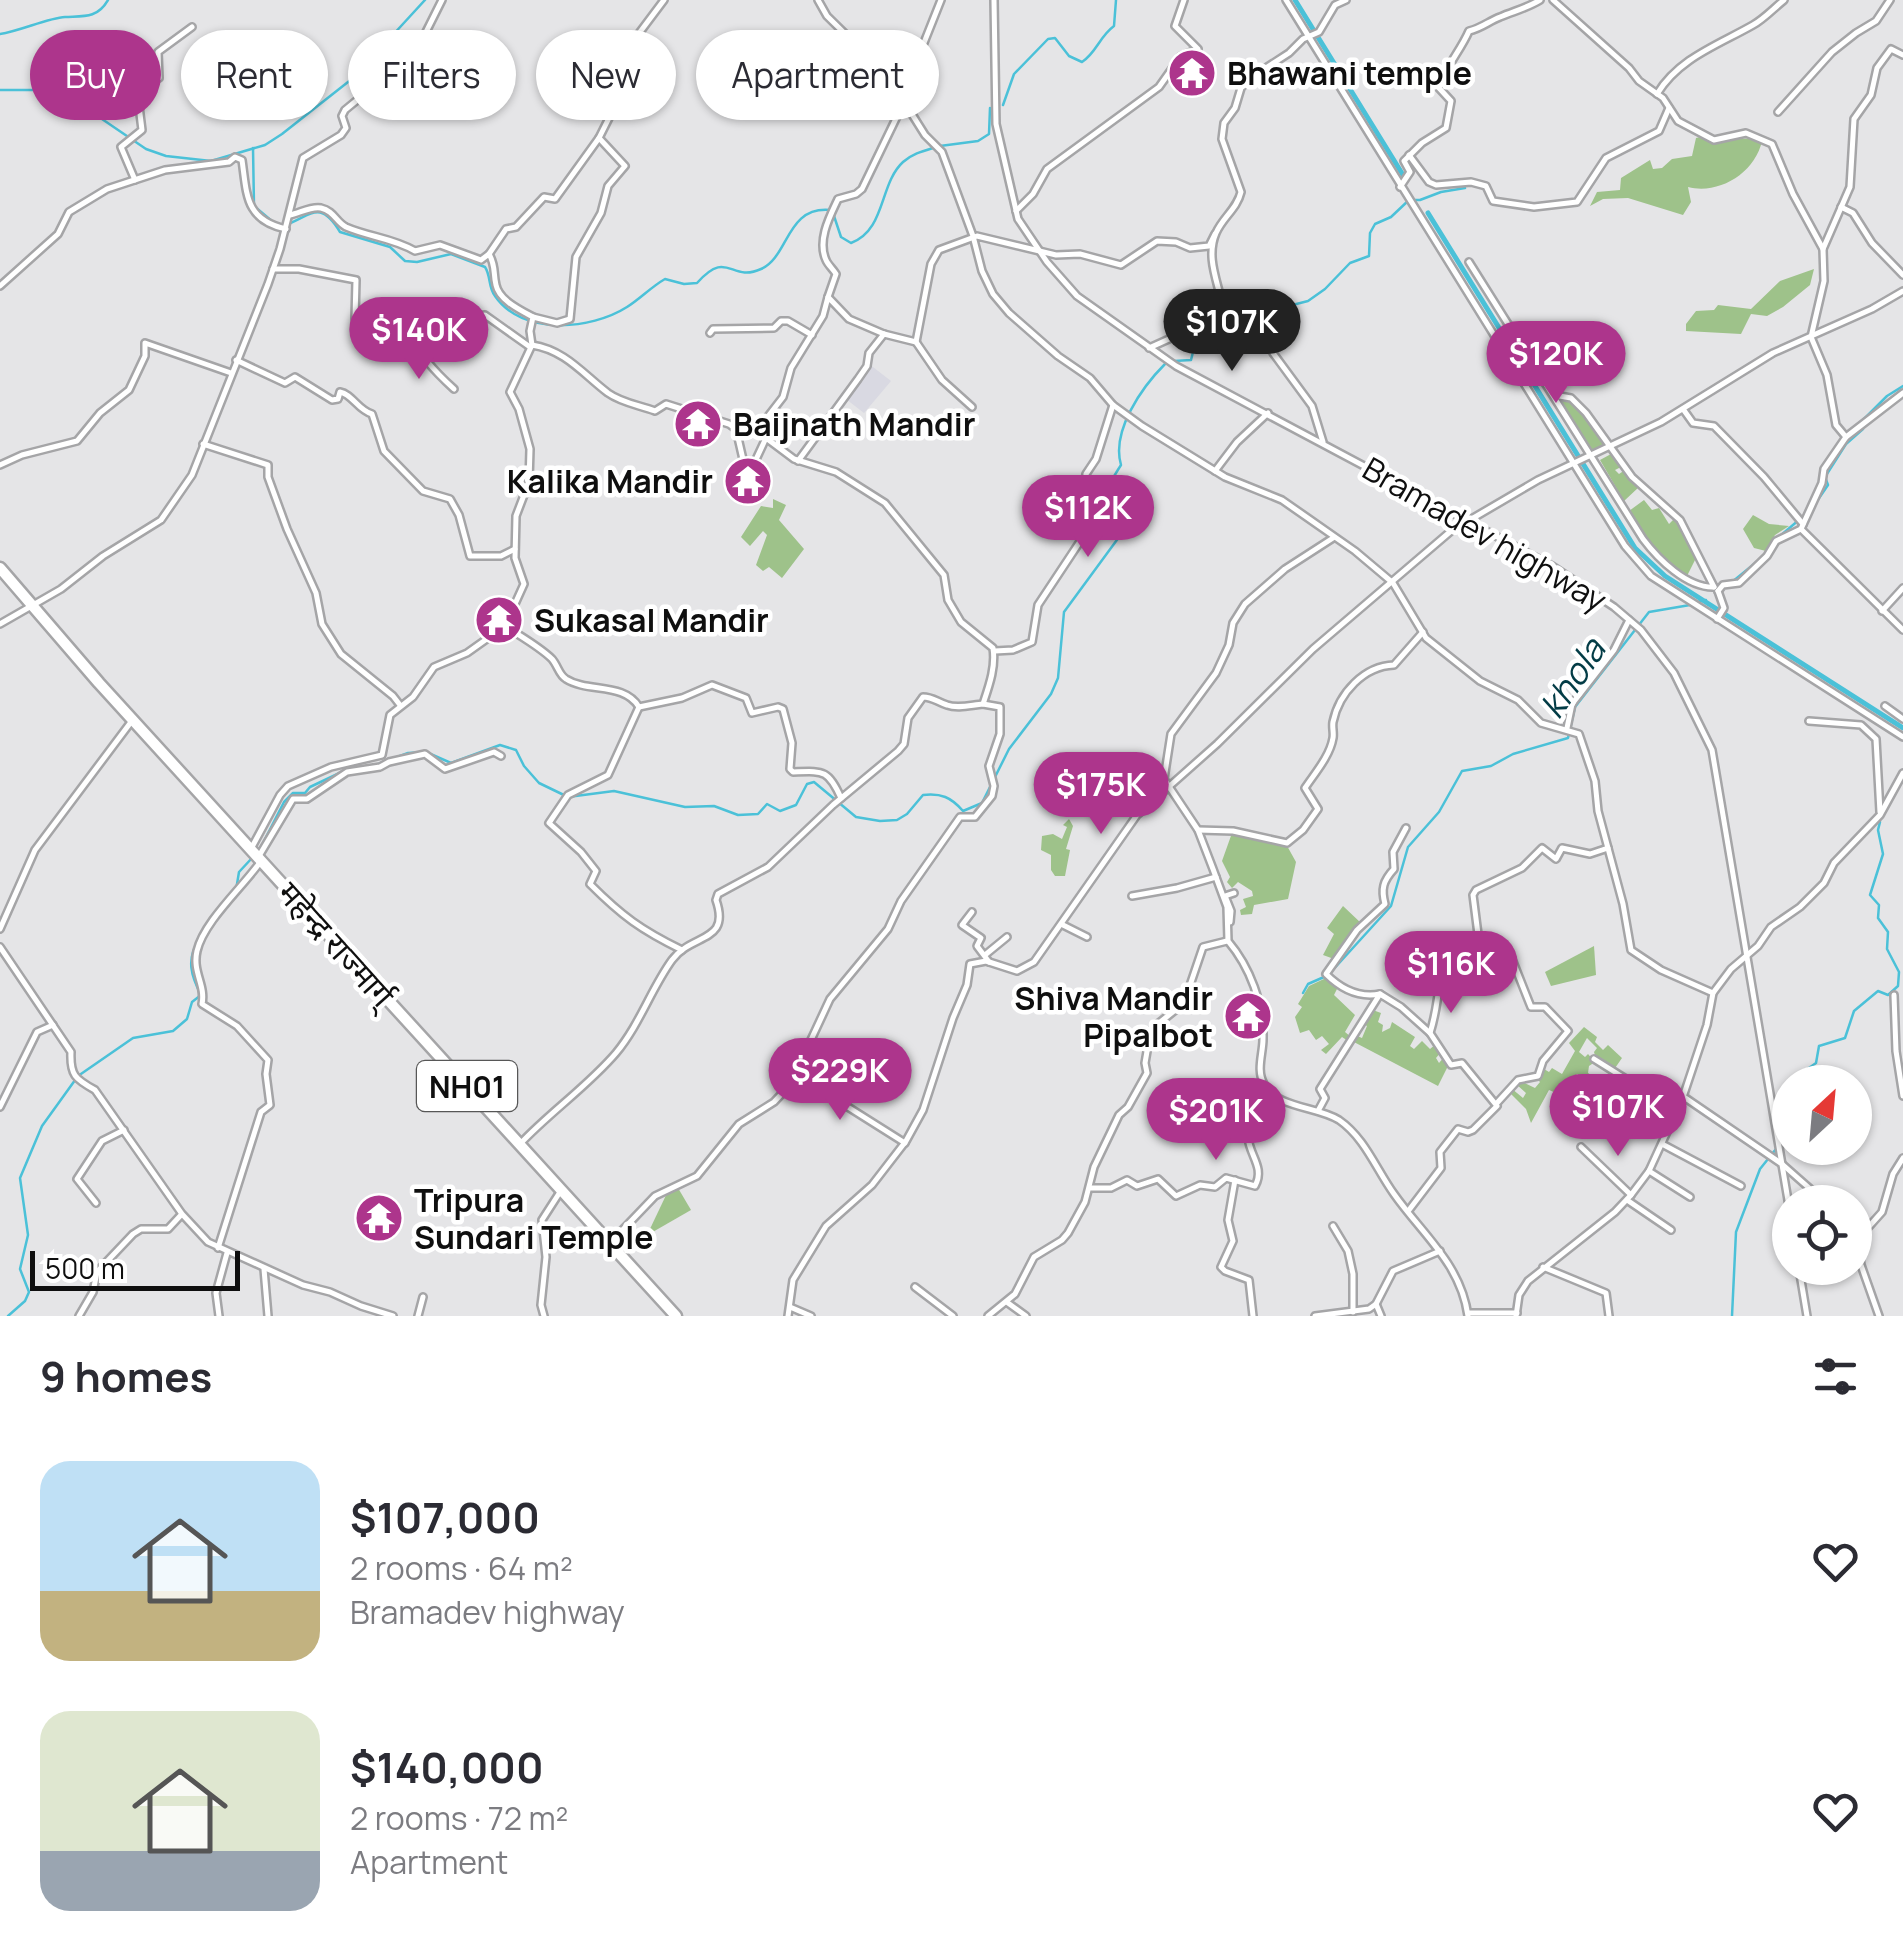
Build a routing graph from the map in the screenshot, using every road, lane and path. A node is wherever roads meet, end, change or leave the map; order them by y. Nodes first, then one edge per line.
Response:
1 (442, 0) edge
2 (664, 0) edge
3 (818, 0) edge
4 (942, 0) edge
5 (994, 0) edge
6 (1184, 0) edge
7 (1286, 0) edge
8 (1346, 0) edge
9 (1540, 0) edge
10 (1552, 0) edge
11 (1784, 0) edge
12 (1890, 0) edge
13 (192, 26) dead end
14 (841, 30) edge
15 (930, 30) edge
16 (1309, 36) junction
17 (1903, 55) edge
18 (1657, 94) junction
19 (1669, 108) junction
20 (1778, 112) dead end
21 (894, 120) edge
22 (916, 120) edge
23 (600, 138) junction
24 (1409, 155) junction
25 (134, 180) junction
26 (1400, 187) junction
27 (1840, 207) junction
28 (1016, 211) junction
29 (288, 222) junction
30 (1215, 234) junction
31 (973, 236) junction
32 (1037, 249) junction
33 (1823, 249) junction
34 (490, 254) junction
35 (1468, 262) dead end
36 (273, 269) junction
37 (1903, 275) edge
38 (0, 286) edge
39 (1903, 291) edge
40 (828, 297) junction
41 (532, 320) junction
42 (406, 326) junction
43 (1294, 330) dead end
44 (710, 333) dead end
45 (884, 334) junction
46 (812, 335) junction
47 (1811, 336) junction
48 (916, 342) junction
49 (531, 346) junction
50 (1149, 348) junction
51 (236, 360) junction
52 (231, 373) junction
53 (454, 389) dead end
54 (1903, 392) edge
55 (1552, 394) junction
56 (1113, 405) junction
57 (972, 407) dead end
58 (1683, 408) junction
59 (1268, 413) junction
60 (1846, 437) junction
61 (766, 438) junction
62 (1323, 442) junction
63 (203, 444) junction
64 (1610, 447) junction
65 (1589, 456) junction
66 (798, 460) junction
67 (1574, 463) junction
68 (0, 465) edge
69 (1215, 471) junction
70 (1468, 520) junction
71 (1802, 526) junction
72 (1333, 538) junction
73 (515, 549) junction
74 (0, 568) edge
75 (1393, 583) junction
76 (1903, 588) edge
77 (30, 606) junction
78 (1882, 611) junction
79 (1720, 614) junction
80 (1631, 621) junction
81 (0, 624) edge
82 (505, 626) junction
83 (1903, 630) edge
84 (1423, 632) junction
85 (994, 651) junction
86 (983, 704) junction
87 (400, 706) junction
88 (1885, 706) dead end
89 (638, 707) junction
90 (133, 719) junction
91 (1903, 720) edge
92 (1809, 722) dead end
93 (1567, 729) junction
94 (1903, 737) edge
95 (502, 756) dead end
96 (1903, 773) edge
97 (1168, 786) junction
98 (841, 798) junction
99 (1880, 815) junction
100 (1406, 828) dead end
101 (1198, 830) junction
102 (1608, 848) junction
103 (255, 855) junction
104 (1216, 876) junction
105 (1234, 893) dead end
106 (1132, 896) dead end
107 (972, 912) dead end
108 (1063, 925) junction
109 (0, 929) edge
110 (1228, 930) junction
111 (1007, 936) dead end
112 (1086, 937) dead end
113 (1228, 941) junction
114 (0, 947) edge
115 (1508, 948) dead end
116 (682, 950) junction
117 (1748, 953) junction
118 (987, 958) junction
119 (1713, 993) junction
120 (1380, 994) junction
121 (1894, 995) dead end
122 (52, 1025) junction
123 (1430, 1033) junction
124 (1594, 1060) dead end
125 (798, 1070) junction
126 (1265, 1086) junction
127 (1683, 1096) junction
128 (1903, 1096) edge
129 (1497, 1102) junction
130 (1772, 1102) edge
131 (0, 1106) edge
132 (1318, 1111) junction
133 (1677, 1111) junction
134 (124, 1130) junction
135 (905, 1143) junction
136 (520, 1144) junction
137 (1662, 1144) junction
138 (1582, 1147) dead end
139 (1772, 1157) edge
140 (1903, 1158) edge
141 (1783, 1165) edge
142 (1649, 1170) junction
143 (1235, 1180) junction
144 (1806, 1185) edge
145 (1741, 1186) dead end
146 (1090, 1188) junction
147 (562, 1189) junction
148 (1690, 1197) dead end
149 (1629, 1198) junction
150 (96, 1203) dead end
151 (1409, 1210) junction
152 (182, 1214) junction
153 (1872, 1223) edge
154 (1333, 1226) dead end
155 (1671, 1230) dead end
156 (611, 1242) junction
157 (218, 1248) junction
158 (1441, 1250) junction
159 (227, 1253) junction
160 (1543, 1266) junction
161 (264, 1269) junction
162 (1802, 1285) edge
163 (1869, 1285) edge
164 (916, 1287) dead end
165 (423, 1297) dead end
166 (1008, 1302) junction
167 (1376, 1304) junction
168 (790, 1307) junction
169 (1353, 1312) junction
170 (1468, 1315) edge
171 (1516, 1315) edge
172 (79, 1316) edge
173 (219, 1316) edge
174 (268, 1316) edge
175 (393, 1316) edge
176 (418, 1316) edge
177 (544, 1316) edge
178 (676, 1316) edge
179 (788, 1316) edge
180 (811, 1316) edge
181 (952, 1316) edge
182 (988, 1316) edge
183 (1026, 1316) edge
184 (1253, 1316) edge
185 (1316, 1316) edge
186 (1381, 1316) edge
187 (1609, 1316) edge
188 (1807, 1316) edge
189 (1879, 1316) edge

1 - 29 street
2 - 23 street
3 - 14 street
4 - 15 street
5 - 28 street, Bramadev highway
6 - 28 street
7 - 16 street
8 - 16 street
9 - 24 street
10 - 18 street
11 - 18 street
12 - 20 street
13 - 25 street
16 - 26 street
16 - 30 street
17 - 27 street
18 - 19 street
19 - 24 street
19 - 33 street
21 - 40 street
22 - 31 street
23 - 34 street
23 - 41 street
24 - 26 street
25 - 29 street
25 - 38 street
26 - 67 street
27 - 33 street
27 - 37 street
28 - 32 street, Bramadev highway
29 - 34 street
29 - 36 street
30 - 32 street
30 - 50 street
31 - 32 street
31 - 48 street
31 - 56 street
32 - 50 street, Bramadev highway
33 - 47 street
34 - 41 street
35 - 55 street
36 - 42 street
36 - 51 street
39 - 47 street
40 - 45 street
40 - 46 street
41 - 49 street
42 - 49 street
42 - 53 street
43 - 62 street
44 - 46 street
45 - 48 street
45 - 66 street
46 - 61 street
47 - 58 street
47 - 60 street
48 - 57 street
49 - 61 street
49 - 73 street
50 - 59 street, Bramadev highway
51 - 52 street
51 - 73 street
52 - 63 street
52 - 68 street
54 - 60 street
55 - 64 street
55 - 65 street
56 - 69 street
56 - 85 street
58 - 64 street
58 - 71 street
59 - 62 street, Bramadev highway
59 - 69 street
60 - 71 street
61 - 66 street
62 - 70 street, Bramadev highway
63 - 77 street
63 - 87 street
64 - 65 street
64 - 65 street
65 - 67 street
66 - 85 street
67 - 70 street
67 - 79 street
69 - 72 street
70 - 75 street
70 - 80 street, Bramadev highway
71 - 78 street
71 - 79 street
72 - 75 street
72 - 97 street
73 - 82 street
74 - 77 highway, महेन्द्र राज्मार्ग् / NH01
75 - 84 street
75 - 97 street
76 - 78 street
77 - 81 street
77 - 90 highway, महेन्द्र राज्मार्ग् / NH01
78 - 83 street
79 - 94 street
80 - 93 street
80 - 117 street, Bramadev highway
82 - 87 street
82 - 89 street
84 - 93 street
84 - 101 street
85 - 86 street
86 - 98 street
86 - 125 street
87 - 103 street
88 - 91 street
89 - 98 street
89 - 116 street
90 - 103 highway, महेन्द्र राज्मार्ग् / NH01
90 - 109 street
92 - 99 street
93 - 102 street
95 - 103 street
96 - 99 street
97 - 101 street
97 - 108 street
98 - 116 street
99 - 117 street
100 - 120 street
101 - 104 street
102 - 119 street
102 - 123 street
103 - 136 highway, महेन्द्र राज्मार्ग् / NH01
103 - 157 street
104 - 106 street
104 - 110 street
105 - 110 street
107 - 118 street
108 - 112 street
108 - 118 street
110 - 113 street
111 - 118 street
113 - 126 street
113 - 146 street
114 - 122 street
115 - 129 street
116 - 136 street
117 - 119 street
117 - 130 street, Bramadev highway
118 - 135 street
119 - 127 street
120 - 123 street
120 - 132 street
121 - 128 street
122 - 131 street
122 - 134 street
123 - 129 street
124 - 133 street
125 - 135 street
125 - 156 street
126 - 132 street
126 - 143 street
127 - 133 street
127 - 139 street
129 - 151 street
132 - 151 street
133 - 137 street
134 - 150 street
134 - 152 street
135 - 168 street
136 - 147 highway, महेन्द्र राज्मार्ग् / NH01
137 - 142 street
137 - 145 street
138 - 149 street
140 - 153 street
141 - 144 street
142 - 148 street
142 - 149 street
143 - 146 street
143 - 184 street
146 - 166 street
147 - 156 highway, महेन्द्र राज्मार्ग् / NH01
147 - 177 street
149 - 155 street
149 - 160 street
151 - 158 street
152 - 157 street
152 - 172 street
154 - 169 street
156 - 178 highway, महेन्द्र राज्मार्ग् / NH01
157 - 159 street
158 - 167 street
158 - 170 street
159 - 161 street
159 - 173 street
160 - 171 street
160 - 187 street
161 - 174 street
161 - 175 street
162 - 188 street
163 - 189 street
164 - 181 street
165 - 176 street
166 - 182 street
166 - 183 street
167 - 169 street
167 - 186 street
168 - 179 street
168 - 180 street
169 - 185 street
170 - 171 street

